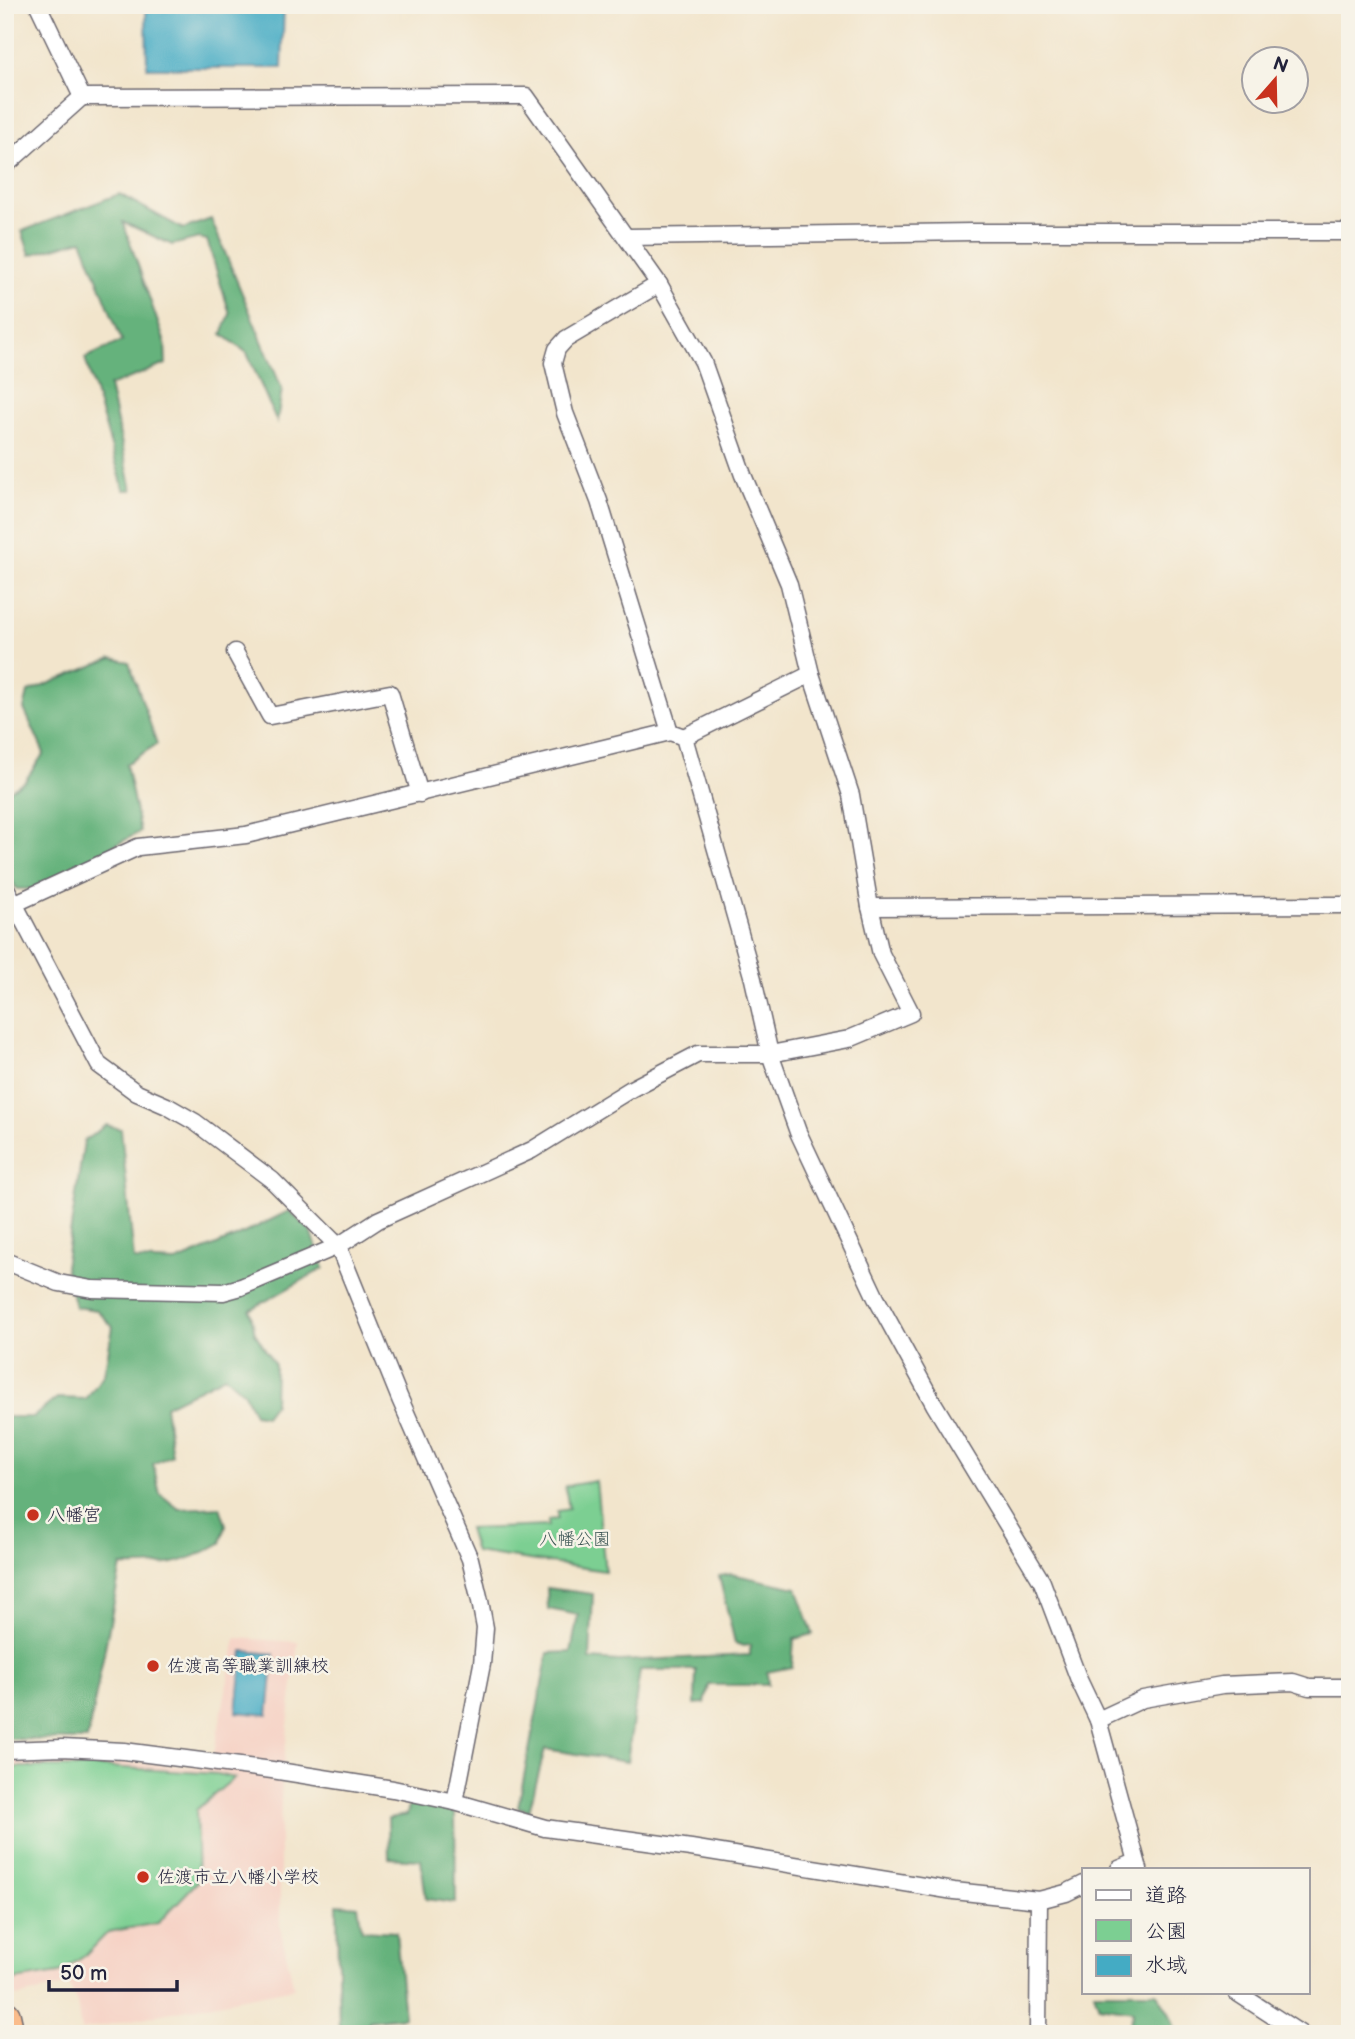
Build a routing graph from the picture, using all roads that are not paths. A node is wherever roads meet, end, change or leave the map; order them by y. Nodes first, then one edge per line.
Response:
1 (38, 5) edge
2 (82, 97) junction
3 (5, 166) edge
4 (1350, 232) edge
5 (627, 237) junction
6 (659, 284) junction
7 (235, 652) dead end
8 (811, 674) junction
9 (677, 734) junction
10 (420, 794) junction
11 (5, 886) edge
12 (10, 905) edge
13 (1350, 905) edge
14 (870, 907) junction
15 (770, 1054) junction
16 (338, 1246) junction
17 (5, 1261) edge
18 (1350, 1687) edge
19 (1098, 1720) junction
20 (5, 1750) edge
21 (455, 1802) junction
22 (1138, 1866) edge
23 (1082, 1885) edge
24 (1039, 1900) junction
25 (1239, 1994) edge
26 (5, 2016) edge
27 (9, 2034) edge
28 (1038, 2034) edge
29 (1301, 2034) edge

1 - 2 street
2 - 3 street
2 - 5 street
4 - 5 street
5 - 6 street
6 - 8 street
6 - 9 street
7 - 10 street
8 - 9 street
8 - 14 street
9 - 10 street
9 - 15 street
10 - 12 street
11 - 12 street
12 - 16 street
13 - 14 street
14 - 15 street
15 - 16 street
15 - 19 street
16 - 17 street
16 - 21 street
18 - 19 street
19 - 22 street
20 - 21 street
21 - 24 street
23 - 24 street
24 - 28 street
25 - 29 street
26 - 27 highway

